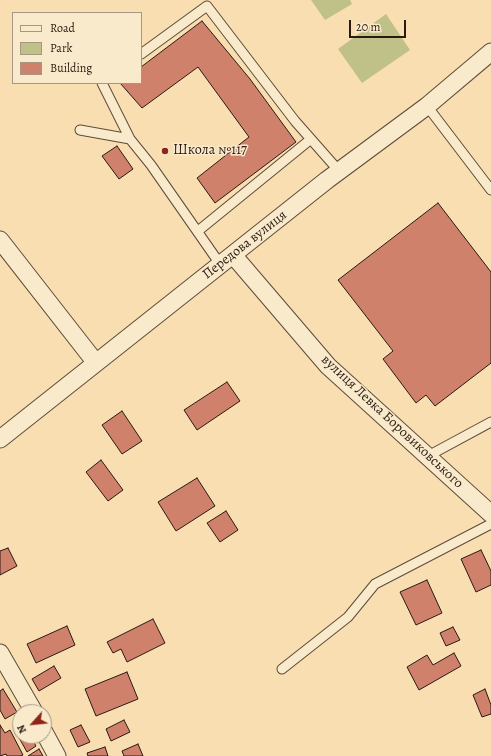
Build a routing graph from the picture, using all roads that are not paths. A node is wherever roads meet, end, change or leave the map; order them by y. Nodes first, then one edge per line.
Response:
1 (491, 52) edge
2 (142, 53) edge
3 (102, 84) edge
4 (427, 106) junction
5 (80, 130) dead end
6 (311, 138) junction
7 (130, 139) junction
8 (339, 171) junction
9 (491, 190) edge
10 (198, 231) junction
11 (0, 240) edge
12 (227, 260) junction
13 (96, 363) junction
14 (491, 422) edge
15 (0, 439) edge
16 (428, 456) junction
17 (491, 514) edge
18 (491, 524) edge
19 (0, 653) edge
20 (282, 669) dead end
21 (29, 704) edge
22 (50, 744) edge
23 (57, 756) edge

1 - 4 street, Передова вулиця
2 - 6 lane
3 - 7 lane
4 - 8 street, Передова вулиця
4 - 9 lane
5 - 7 lane
6 - 8 lane
6 - 10 lane
7 - 10 lane
8 - 12 street, Передова вулиця
10 - 12 lane
11 - 13 street
12 - 13 street, Передова вулиця
12 - 16 street, вулиця Левка Боровиковського
13 - 15 street, Передова вулиця
14 - 16 lane
16 - 17 street, вулиця Левка Боровиковського
18 - 20 lane
19 - 21 street
22 - 23 street

